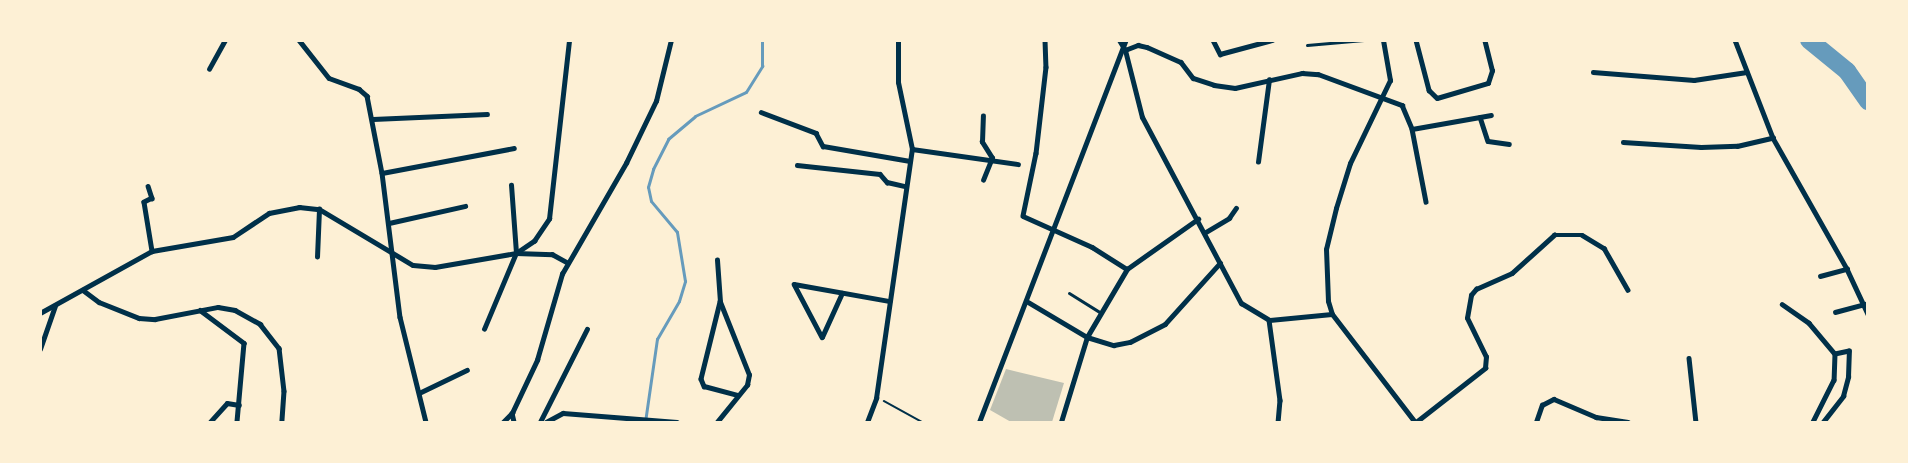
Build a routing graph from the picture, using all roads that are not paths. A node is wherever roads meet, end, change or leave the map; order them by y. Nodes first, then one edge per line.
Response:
1 (225, 40) edge
2 (299, 40) edge
3 (568, 40) edge
4 (671, 40) edge
5 (898, 40) edge
6 (1045, 40) edge
7 (1119, 40) edge
8 (1126, 40) edge
9 (1213, 40) edge
10 (1272, 40) edge
11 (1364, 40) edge
12 (1383, 40) edge
13 (1416, 40) edge
14 (1484, 40) edge
15 (1735, 40) edge
16 (1307, 45) dead end
17 (1125, 50) junction
18 (209, 69) dead end
19 (1593, 72) dead end
20 (1746, 72) junction
21 (1269, 80) junction
22 (1381, 98) junction
23 (761, 112) dead end
24 (487, 114) dead end
25 (1491, 115) dead end
26 (983, 116) dead end
27 (1480, 117) junction
28 (373, 119) junction
29 (1412, 129) junction
30 (1773, 138) junction
31 (1623, 142) dead end
32 (1509, 144) dead end
33 (514, 148) dead end
34 (912, 149) junction
35 (992, 158) junction
36 (910, 161) junction
37 (1258, 162) dead end
38 (1018, 164) dead end
39 (796, 165) dead end
40 (382, 173) junction
41 (983, 180) dead end
42 (511, 185) dead end
43 (148, 186) dead end
44 (905, 186) junction
45 (1426, 202) dead end
46 (465, 206) dead end
47 (1236, 208) dead end
48 (319, 209) junction
49 (1199, 219) junction
50 (389, 223) junction
51 (1052, 229) junction
52 (1206, 231) junction
53 (152, 251) junction
54 (516, 253) junction
55 (393, 255) junction
56 (317, 257) dead end
57 (717, 260) dead end
58 (568, 263) junction
59 (1220, 263) junction
60 (1127, 269) junction
61 (1847, 269) junction
62 (1820, 276) dead end
63 (83, 290) junction
64 (1628, 290) dead end
65 (842, 293) junction
66 (1069, 293) dead end
67 (889, 301) junction
68 (720, 302) junction
69 (1028, 302) junction
70 (1782, 304) dead end
71 (1864, 304) junction
72 (55, 306) junction
73 (200, 310) junction
74 (1835, 312) dead end
75 (40, 313) edge
76 (1103, 314) junction
77 (1332, 314) junction
78 (1868, 314) edge
79 (1269, 320) junction
80 (484, 329) dead end
81 (587, 329) dead end
82 (1087, 337) junction
83 (40, 349) edge
84 (1834, 354) junction
85 (1689, 358) dead end
86 (467, 370) dead end
87 (419, 393) junction
88 (738, 396) junction
89 (240, 405) junction
90 (512, 413) junction
91 (1596, 417) junction
92 (210, 423) edge
93 (237, 423) edge
94 (282, 423) edge
95 (426, 423) edge
96 (503, 423) edge
97 (514, 423) edge
98 (540, 423) edge
99 (546, 423) edge
100 (677, 423) edge
101 (717, 423) edge
102 (867, 423) edge
103 (979, 423) edge
104 (1061, 423) edge
105 (1278, 423) edge
106 (1415, 423) edge
107 (1536, 423) edge
108 (1600, 423) edge
109 (1628, 423) edge
110 (1696, 423) edge
111 (1813, 423) edge
112 (1823, 423) edge

1 - 18 street
2 - 28 street
3 - 54 street
4 - 58 street
5 - 34 street
6 - 51 street
7 - 17 street
8 - 17 street
9 - 10 street
11 - 16 street
12 - 22 street
13 - 14 street
15 - 20 street
17 - 21 street
17 - 49 street
17 - 51 street
19 - 20 street
20 - 30 street
21 - 22 street
21 - 37 street
22 - 29 street
22 - 77 street
23 - 36 street
24 - 28 street
25 - 27 street
26 - 35 street
27 - 29 street
27 - 32 street
28 - 40 street
29 - 45 street
30 - 31 street
30 - 61 street
33 - 40 street
34 - 35 street
34 - 36 street
35 - 38 street
35 - 41 street
36 - 44 street
39 - 44 street
40 - 50 street
42 - 54 street
43 - 53 street
44 - 67 street
46 - 50 street
47 - 52 street
48 - 53 street
48 - 55 street
48 - 56 street
49 - 52 street
49 - 60 street
50 - 55 street
51 - 60 street
51 - 69 street
52 - 59 street
53 - 63 street
54 - 55 street
54 - 58 street
54 - 80 street
55 - 87 street
57 - 68 street
58 - 90 street
59 - 79 street
59 - 82 street
60 - 76 street
61 - 62 street
61 - 71 street
63 - 72 street
63 - 73 street
64 - 106 street
65 - 65 street
65 - 67 street
66 - 76 street
67 - 102 street
68 - 88 street
68 - 88 street
69 - 82 street
69 - 103 street
70 - 84 street
71 - 74 street
71 - 78 street
72 - 75 street
72 - 83 street
73 - 89 street
73 - 94 street
76 - 82 street
77 - 79 street
77 - 106 street
79 - 105 street
81 - 98 street
82 - 104 street
84 - 111 street
84 - 112 street
85 - 110 street
86 - 87 street
87 - 95 street
88 - 101 street
89 - 92 street
89 - 93 street
90 - 96 street
90 - 97 street
91 - 107 street
91 - 108 street
91 - 109 street
99 - 100 street

